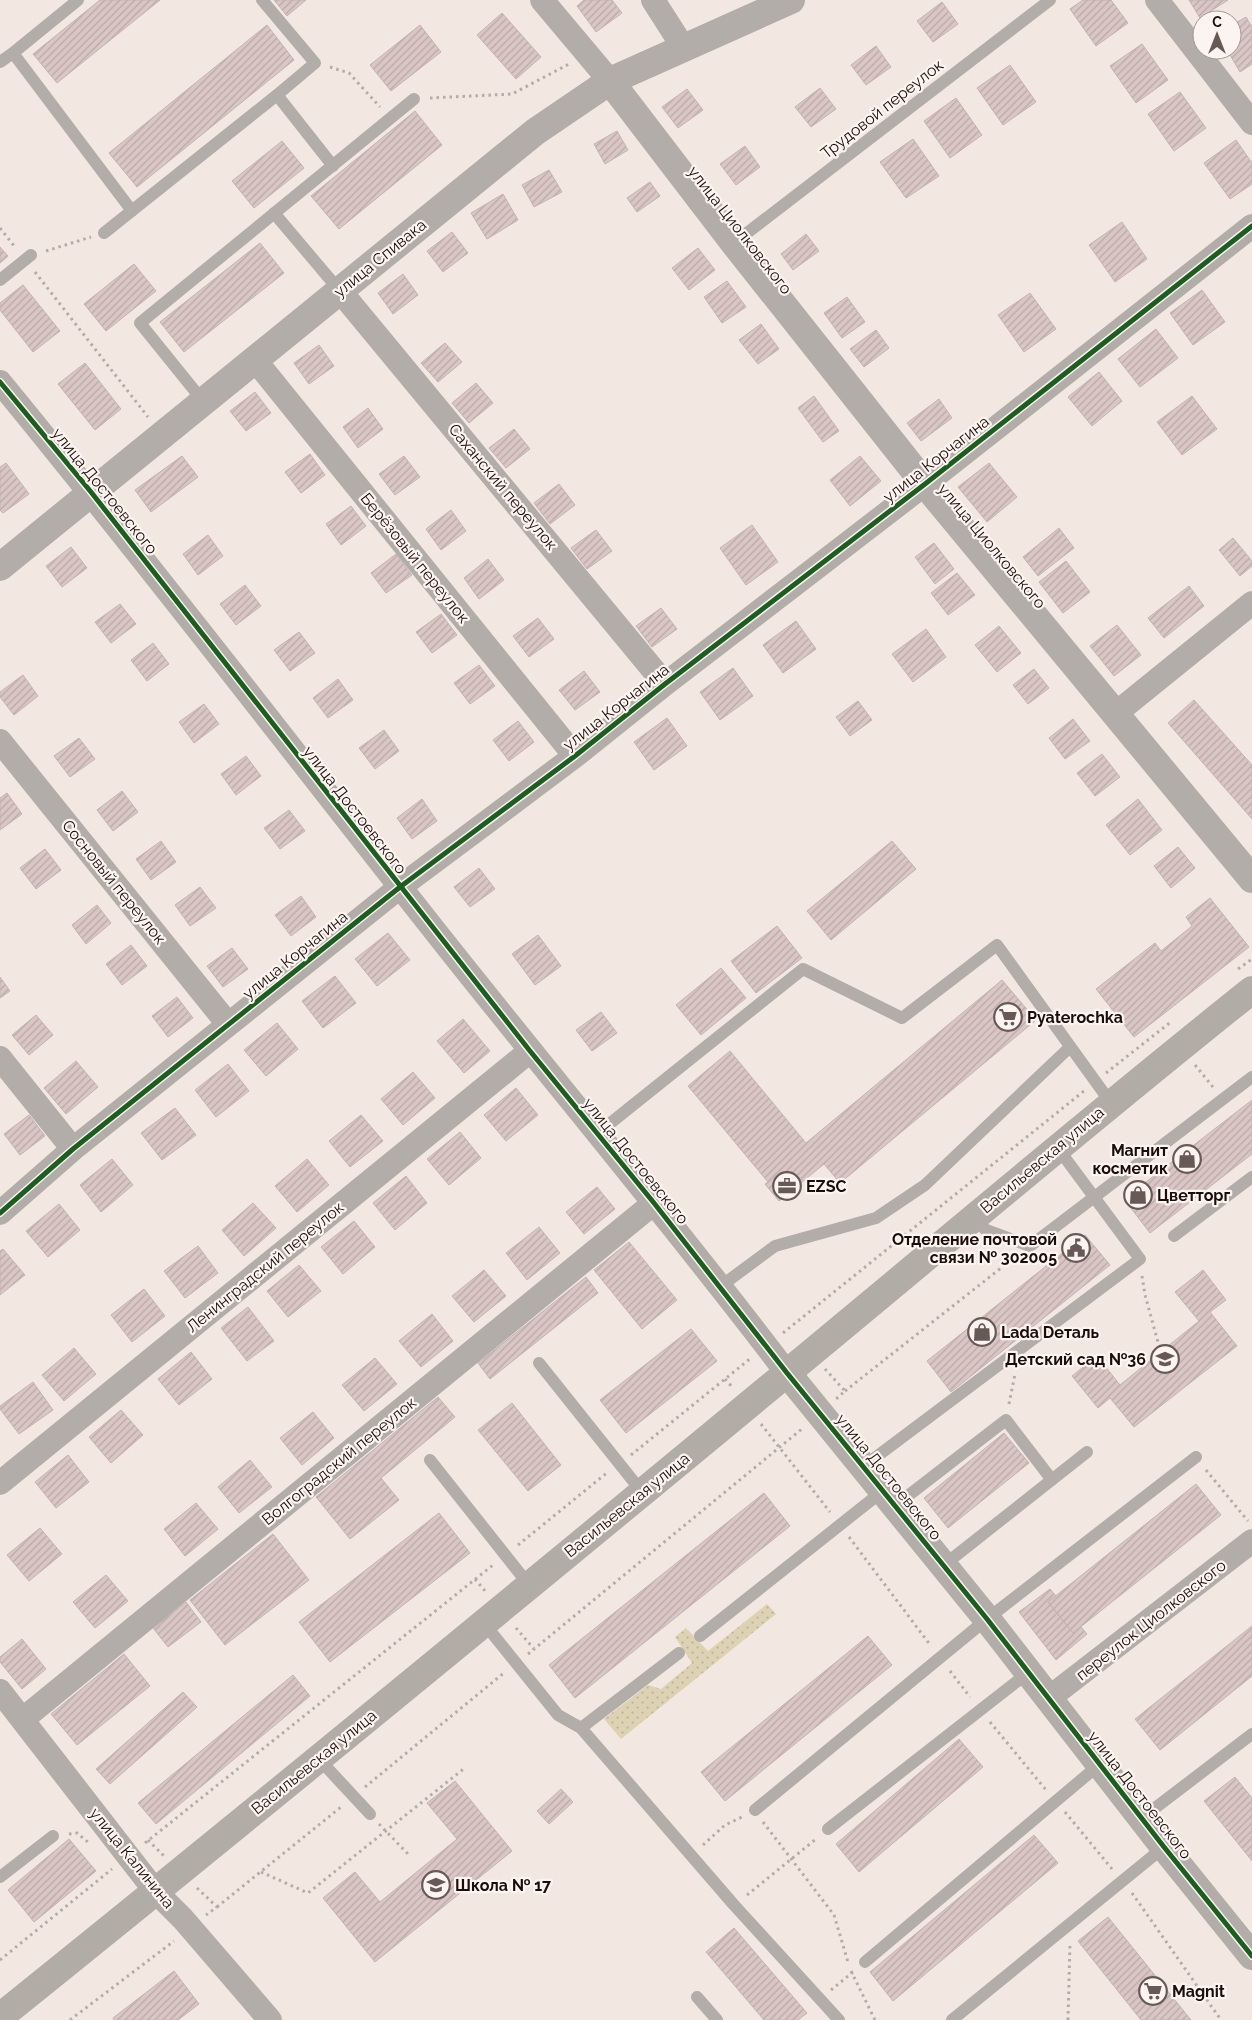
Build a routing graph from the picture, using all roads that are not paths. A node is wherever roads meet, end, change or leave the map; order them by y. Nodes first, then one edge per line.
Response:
1 (78, 0) edge
2 (262, 0) edge
3 (542, 0) edge
4 (653, 0) edge
5 (791, 0) edge
6 (1050, 0) edge
7 (1157, 0) edge
8 (683, 47) junction
9 (13, 53) junction
10 (0, 62) edge
11 (610, 81) junction
12 (277, 95) junction
13 (414, 99) road end
14 (1252, 123) edge
15 (333, 166) junction
16 (132, 211) junction
17 (274, 213) junction
18 (1252, 226) edge
19 (104, 233) road end
20 (734, 243) junction
21 (28, 258) road end
22 (0, 280) edge
23 (340, 290) junction
24 (255, 360) junction
25 (0, 382) edge
26 (203, 402) junction
27 (925, 484) junction
28 (91, 492) junction
29 (0, 567) edge
30 (1252, 603) edge
31 (665, 684) junction
32 (1114, 714) junction
33 (0, 741) edge
34 (575, 756) junction
35 (1252, 879) edge
36 (400, 887) junction
37 (1244, 981) edge
38 (228, 1024) junction
39 (1070, 1048) junction
40 (530, 1052) junction
41 (0, 1058) edge
42 (1252, 1076) edge
43 (1103, 1092) junction
44 (598, 1133) junction
45 (1057, 1147) junction
46 (74, 1149) junction
47 (1252, 1177) edge
48 (1095, 1198) junction
49 (654, 1203) junction
50 (0, 1213) edge
51 (973, 1218) junction
52 (1174, 1236) dead end
53 (721, 1286) junction
54 (539, 1363) dead end
55 (787, 1373) junction
56 (1088, 1452) dead end
57 (1196, 1458) road end
58 (430, 1460) dead end
59 (864, 1466) junction
60 (1052, 1480) junction
61 (0, 1483) edge
62 (642, 1492) junction
63 (890, 1498) junction
64 (1252, 1541) edge
65 (944, 1565) junction
66 (529, 1585) junction
67 (987, 1619) junction
68 (483, 1622) junction
69 (700, 1636) dead end
70 (679, 1653) dead end
71 (1029, 1672) junction
72 (0, 1691) edge
73 (1049, 1698) junction
74 (23, 1719) junction
75 (582, 1728) junction
76 (1250, 1741) edge
77 (318, 1758) junction
78 (1100, 1764) junction
79 (755, 1810) road end
80 (370, 1814) road end
81 (1142, 1818) junction
82 (828, 1829) road end
83 (53, 1836) road end
84 (1164, 1848) junction
85 (0, 1877) edge
86 (156, 1892) junction
87 (1252, 1956) edge
88 (865, 1962) road end
89 (697, 1997) dead end
90 (0, 2018) edge
91 (270, 2020) edge
92 (717, 2020) edge
93 (839, 2020) edge
94 (952, 2020) edge

1 - 9 lane
2 - 12 lane
3 - 11 street, улица Циолковского
4 - 8 street
5 - 8 street, улица Спивака
6 - 20 lane, Трудовой переулок
7 - 14 street
8 - 11 street, улица Спивака
9 - 10 lane
9 - 16 lane
11 - 20 street, улица Циолковского
11 - 23 street, улица Спивака
12 - 15 lane
12 - 16 lane
13 - 15 lane
15 - 17 lane
16 - 19 lane
17 - 23 lane
17 - 26 lane
18 - 27 street, улица Корчагина
20 - 27 street, улица Циолковского
21 - 22 lane
23 - 24 street, улица Спивака
23 - 31 street, Саханский переулок
24 - 26 street, улица Спивака
24 - 34 street, Берёзовый переулок
25 - 28 street, улица Достоевского
26 - 28 street, улица Спивака
27 - 31 street, улица Корчагина
27 - 32 street, улица Циолковского
28 - 29 street, улица Спивака
28 - 36 street, улица Достоевского
30 - 32 street
31 - 34 street, улица Корчагина
32 - 35 street, улица Циолковского
33 - 38 street, Сосновый переулок
34 - 36 street, улица Корчагина
36 - 38 street, улица Корчагина
36 - 40 street, улица Достоевского
37 - 43 main road, Васильевская улица
38 - 46 street, улица Корчагина
39 - 43 lane
39 - 44 lane
39 - 53 lane
40 - 44 street, улица Достоевского
40 - 61 street, Ленинградский переулок
41 - 46 street
42 - 48 lane
43 - 45 main road, Васильевская улица
44 - 49 street, улица Достоевского
45 - 48 lane
45 - 51 main road, Васильевская улица
46 - 50 street, улица Корчагина
47 - 52 lane
48 - 51 lane
48 - 59 lane
49 - 53 street, улица Достоевского
49 - 74 street, Волгоградский переулок
51 - 55 main road, Васильевская улица
53 - 55 street, улица Достоевского
54 - 62 lane
55 - 59 street, улица Достоевского
55 - 62 main road, Васильевская улица
56 - 60 lane
57 - 67 lane
58 - 66 lane
59 - 63 street, улица Достоевского
60 - 63 lane
60 - 65 lane
62 - 66 main road, Васильевская улица
63 - 65 street, улица Достоевского
63 - 69 lane
64 - 73 street, переулок Циолковского
65 - 67 street, улица Достоевского
66 - 68 main road, Васильевская улица
67 - 71 street, улица Достоевского
67 - 79 lane
68 - 75 lane
68 - 77 main road, Васильевская улица
70 - 75 lane
71 - 73 street, улица Достоевского
71 - 82 lane
72 - 74 street, улица Калинина
73 - 78 street, улица Достоевского
74 - 86 street, улица Калинина
75 - 93 lane
76 - 81 lane
77 - 80 lane
77 - 86 main road, Васильевская улица
78 - 81 street, улица Достоевского
78 - 88 lane
81 - 84 street, улица Достоевского
83 - 85 lane
84 - 87 street, улица Достоевского
84 - 94 lane
86 - 90 main road, Васильевская улица
86 - 91 street, улица Калинина
89 - 92 lane

